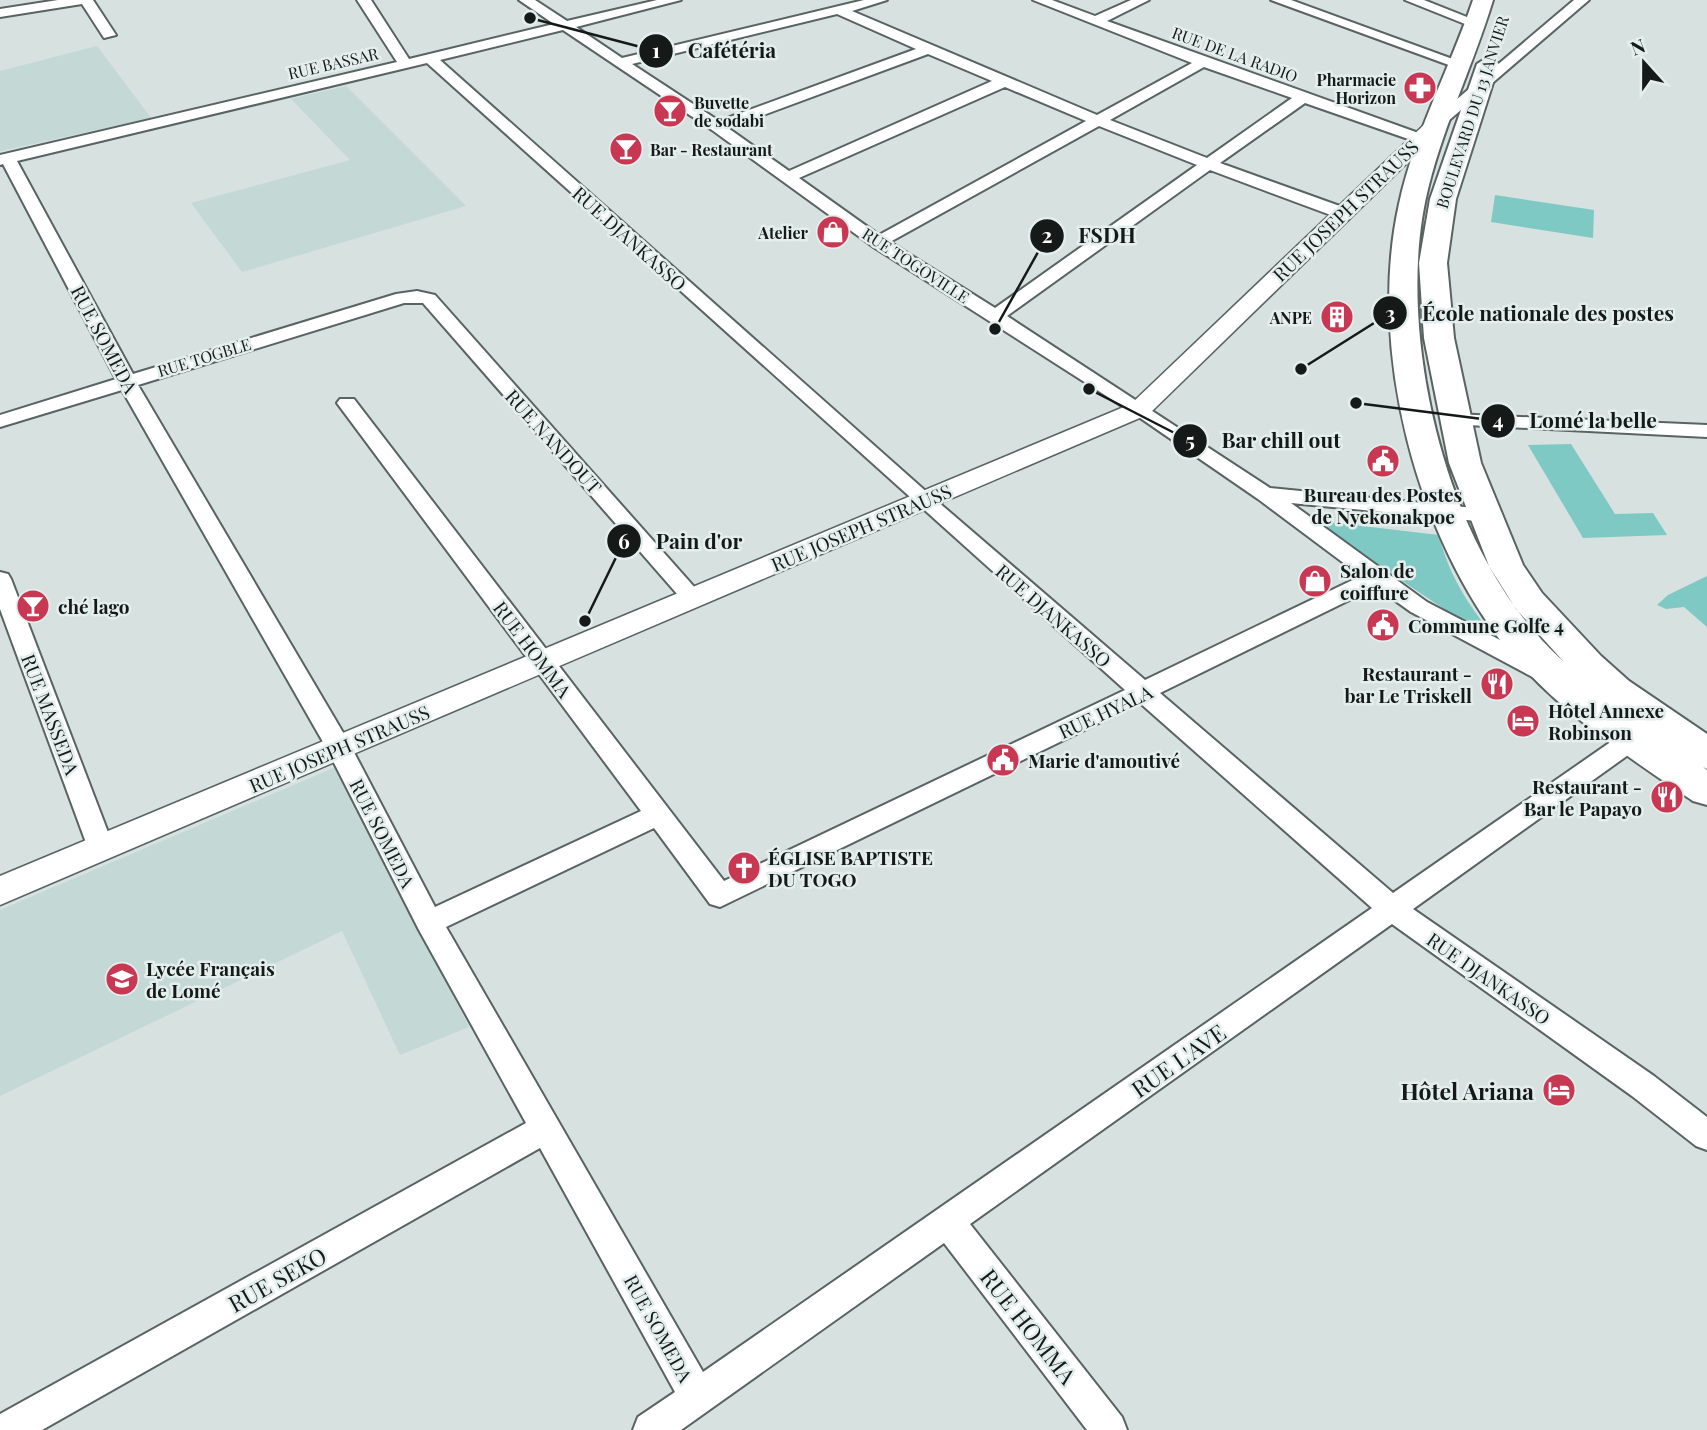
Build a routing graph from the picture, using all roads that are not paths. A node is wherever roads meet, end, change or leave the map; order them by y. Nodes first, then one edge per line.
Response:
1 (85, 0) edge
2 (364, 0) edge
3 (526, 0) edge
4 (674, 0) edge
5 (880, 0) edge
6 (1040, 0) edge
7 (1142, 0) edge
8 (1278, 0) edge
9 (1412, 0) edge
10 (1483, 0) edge
11 (1582, 0) edge
12 (59, 2) edge
13 (839, 9) junction
14 (0, 13) edge
15 (1095, 21) junction
16 (1475, 23) junction
17 (564, 24) junction
18 (110, 35) dead end
19 (1495, 44) dead end
20 (928, 49) junction
21 (430, 58) junction
22 (622, 62) junction
23 (1203, 62) junction
24 (405, 63) junction
25 (1470, 77) junction
26 (1003, 82) junction
27 (1303, 97) junction
28 (1095, 121) junction
29 (717, 127) junction
30 (1427, 132) junction
31 (4, 159) edge
32 (1205, 166) junction
33 (789, 177) junction
34 (1342, 213) junction
35 (878, 242) junction
36 (410, 296) joint
37 (996, 316) junction
38 (126, 380) junction
39 (347, 403) dead end
40 (1140, 409) junction
41 (1454, 420) junction
42 (0, 421) edge
43 (1707, 431) edge
44 (1265, 494) junction
45 (923, 500) junction
46 (1448, 511) junction
47 (1487, 515) junction
48 (1375, 578) junction
49 (0, 579) edge
50 (693, 598) junction
51 (542, 662) junction
52 (1559, 681) junction
53 (1144, 693) junction
54 (1646, 730) junction
55 (339, 748) junction
56 (1707, 754) edge
57 (1707, 790) edge
58 (658, 814) junction
59 (101, 848) junction
60 (0, 891) edge
61 (720, 896) joint
62 (1392, 909) junction
63 (429, 922) junction
64 (546, 1128) junction
65 (1707, 1136) edge
66 (948, 1222) junction
67 (698, 1398) junction
68 (7, 1430) edge
69 (651, 1430) edge
70 (1109, 1430) edge

1 - 12 street
1 - 18 street
2 - 24 street
3 - 17 street, RUE TOGOVILLE
4 - 17 street, RUE BASSAR
5 - 13 street
6 - 15 street, RUE DE LA RADIO
7 - 15 street
8 - 25 street
9 - 16 street
10 - 16 highway, BOULEVARD DU 13 JANVIER
11 - 25 street
12 - 14 street
13 - 20 street
13 - 22 street
15 - 23 street, RUE DE LA RADIO
16 - 25 highway, BOULEVARD DU 13 JANVIER
17 - 21 street, RUE BASSAR
17 - 22 street, RUE TOGOVILLE
19 - 25 highway, BOULEVARD DU 13 JANVIER
20 - 26 street
20 - 29 street
21 - 24 street, RUE BASSAR
21 - 45 street, RUE DJANKASSO
22 - 29 street, RUE TOGOVILLE
23 - 27 street, RUE DE LA RADIO
23 - 28 street
24 - 31 street, RUE BASSAR
25 - 30 highway, BOULEVARD DU 13 JANVIER
25 - 41 highway, BOULEVARD DU 13 JANVIER
26 - 28 street
26 - 33 street
27 - 30 street, RUE DE LA RADIO
27 - 32 street
28 - 32 street
28 - 35 street
29 - 33 street, RUE TOGOVILLE
30 - 34 street, RUE JOSEPH STRAUSS
30 - 46 highway, BOULEVARD DU 13 JANVIER
31 - 38 street, RUE SOMEDA
32 - 34 street
32 - 37 street
33 - 35 street, RUE TOGOVILLE
34 - 40 street, RUE JOSEPH STRAUSS
35 - 37 street, RUE TOGOVILLE
36 - 38 street, RUE TOGBLE
36 - 50 street, RUE NANDOUT
37 - 40 street, RUE TOGOVILLE
38 - 42 street, RUE TOGBLE
38 - 55 street, RUE SOMEDA
39 - 51 street, RUE HOMMA
40 - 44 street, RUE TOGOVILLE
40 - 45 street, RUE JOSEPH STRAUSS
41 - 43 street
41 - 47 highway, BOULEVARD DU 13 JANVIER
44 - 46 street, RUE TOGOVILLE
44 - 48 street
45 - 50 street, RUE JOSEPH STRAUSS
45 - 53 street, RUE DJANKASSO
46 - 47 street, RUE TOGOVILLE
46 - 52 highway, BOULEVARD DU 13 JANVIER
47 - 54 highway, BOULEVARD DU 13 JANVIER
48 - 52 street
48 - 53 street, RUE HYALA
49 - 59 street, RUE MASSEDA
50 - 51 street, RUE JOSEPH STRAUSS
51 - 55 street, RUE JOSEPH STRAUSS
51 - 58 street, RUE HOMMA
52 - 54 highway, BOULEVARD DU 13 JANVIER
53 - 61 street, RUE HYALA
53 - 62 street, RUE DJANKASSO
54 - 56 highway, BOULEVARD DU 13 JANVIER
54 - 57 highway, BOULEVARD DU 13 JANVIER
54 - 62 street, RUE L'AVE
55 - 59 street, RUE JOSEPH STRAUSS
55 - 63 street, RUE SOMEDA
58 - 61 street, RUE HOMMA
58 - 63 street
59 - 60 street, RUE JOSEPH STRAUSS
62 - 65 street, RUE DJANKASSO
62 - 66 street, RUE L'AVE
63 - 64 street, RUE SOMEDA
64 - 67 street, RUE SOMEDA
64 - 68 street, RUE SEKO
66 - 67 street, RUE L'AVE
66 - 70 street, RUE HOMMA
67 - 69 street, RUE L'AVE

